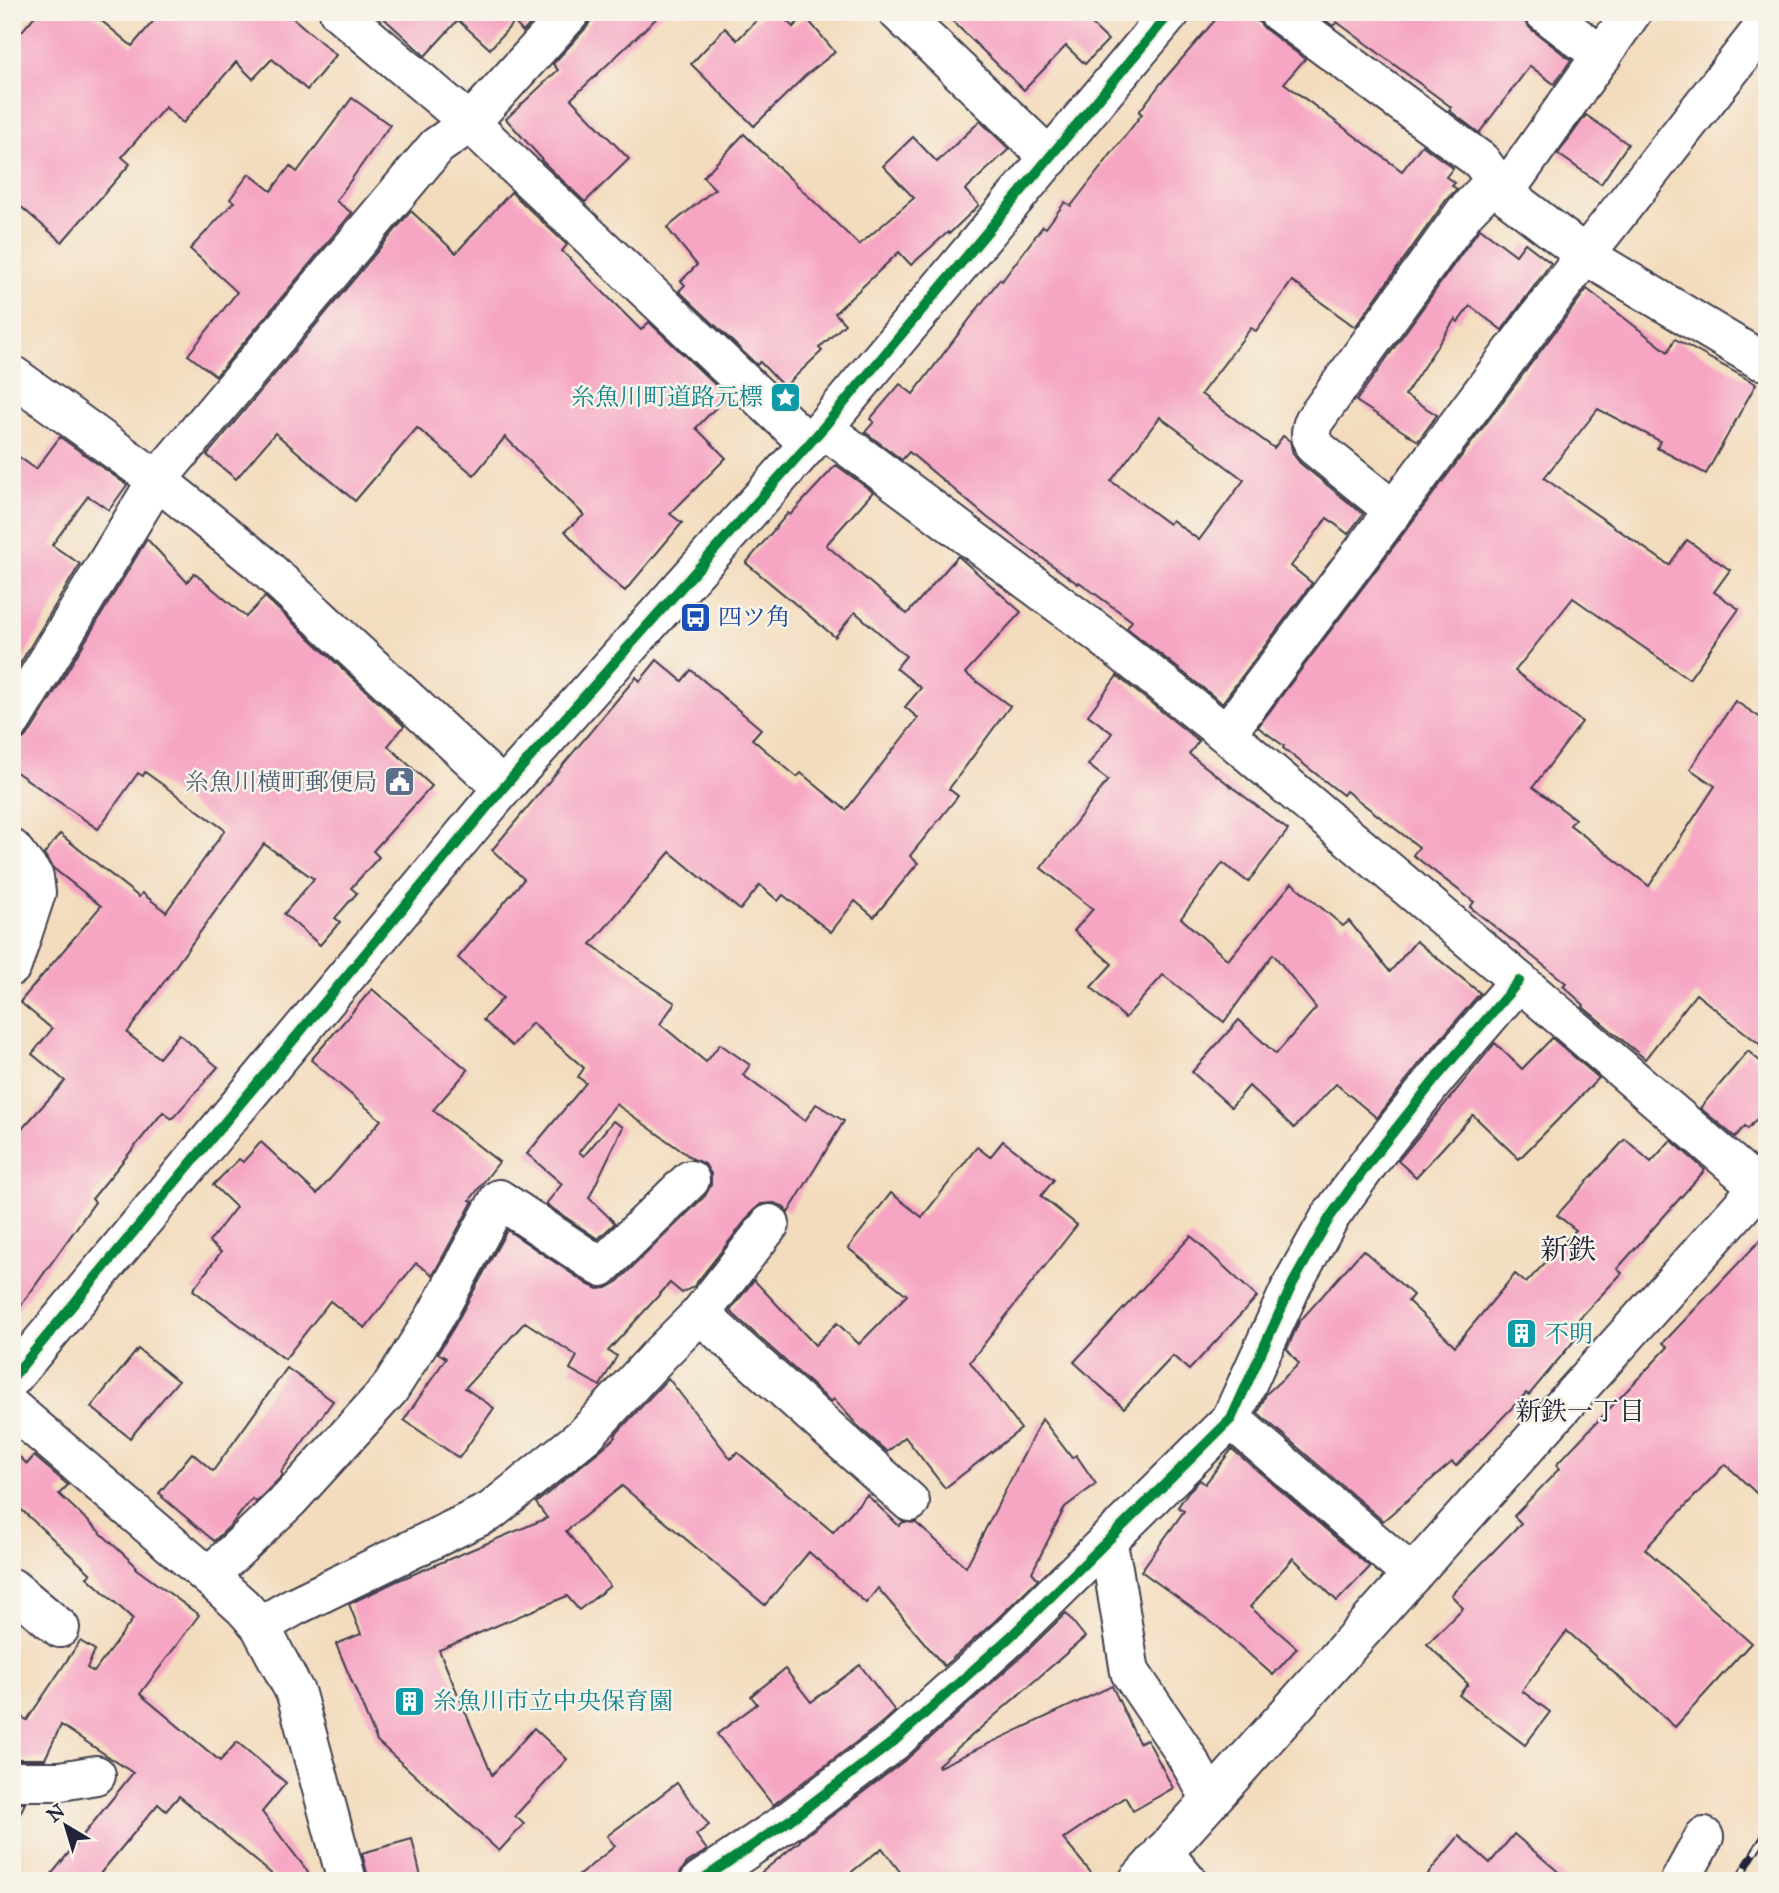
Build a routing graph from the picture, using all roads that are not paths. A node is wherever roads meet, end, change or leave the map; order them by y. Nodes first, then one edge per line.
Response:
1 (340, 12) edge
2 (570, 12) edge
3 (898, 12) edge
4 (1171, 12) edge
5 (1278, 12) edge
6 (1544, 12) edge
7 (1632, 12) edge
8 (1767, 23) edge
9 (1602, 56) junction
10 (470, 122) junction
11 (1050, 158) junction
12 (1499, 187) junction
13 (1585, 256) junction
14 (1767, 361) edge
15 (12, 375) edge
16 (816, 436) junction
17 (157, 480) junction
18 (1392, 510) junction
19 (12, 720) edge
20 (1226, 734) junction
21 (503, 788) junction
22 (12, 849) edge
23 (12, 966) edge
24 (1519, 981) junction
25 (690, 1180) dead end
26 (1764, 1186) edge
27 (769, 1224) dead end
28 (700, 1314) junction
29 (12, 1378) edge
30 (12, 1408) edge
31 (1231, 1419) junction
32 (910, 1502) dead end
33 (1107, 1542) junction
34 (1412, 1575) junction
35 (209, 1576) junction
36 (14, 1592) edge
37 (260, 1626) junction
38 (60, 1628) dead end
39 (96, 1775) dead end
40 (12, 1781) edge
41 (1211, 1799) junction
42 (1704, 1838) dead end
43 (1175, 1866) edge
44 (347, 1881) edge
45 (700, 1881) edge
46 (1138, 1881) edge
47 (1680, 1881) edge

1 - 10 street
2 - 10 street
3 - 11 street
4 - 11 street
5 - 12 street
6 - 9 street
7 - 9 street
8 - 13 street
9 - 12 street
10 - 16 street
10 - 17 street
11 - 16 street
12 - 13 street
12 - 18 street
13 - 14 street
13 - 18 street
15 - 17 street
16 - 20 street
16 - 21 street
17 - 19 street
17 - 21 street
18 - 20 street
20 - 24 street
21 - 29 street
22 - 23 street
24 - 26 street
24 - 31 street
25 - 35 street
26 - 34 street
27 - 28 street
28 - 32 street
28 - 37 street
30 - 35 street
31 - 33 street
31 - 34 street
33 - 41 street
33 - 45 street
34 - 41 street
35 - 37 street
36 - 38 street
37 - 44 street
39 - 40 street
41 - 43 street
42 - 47 street
43 - 46 street

